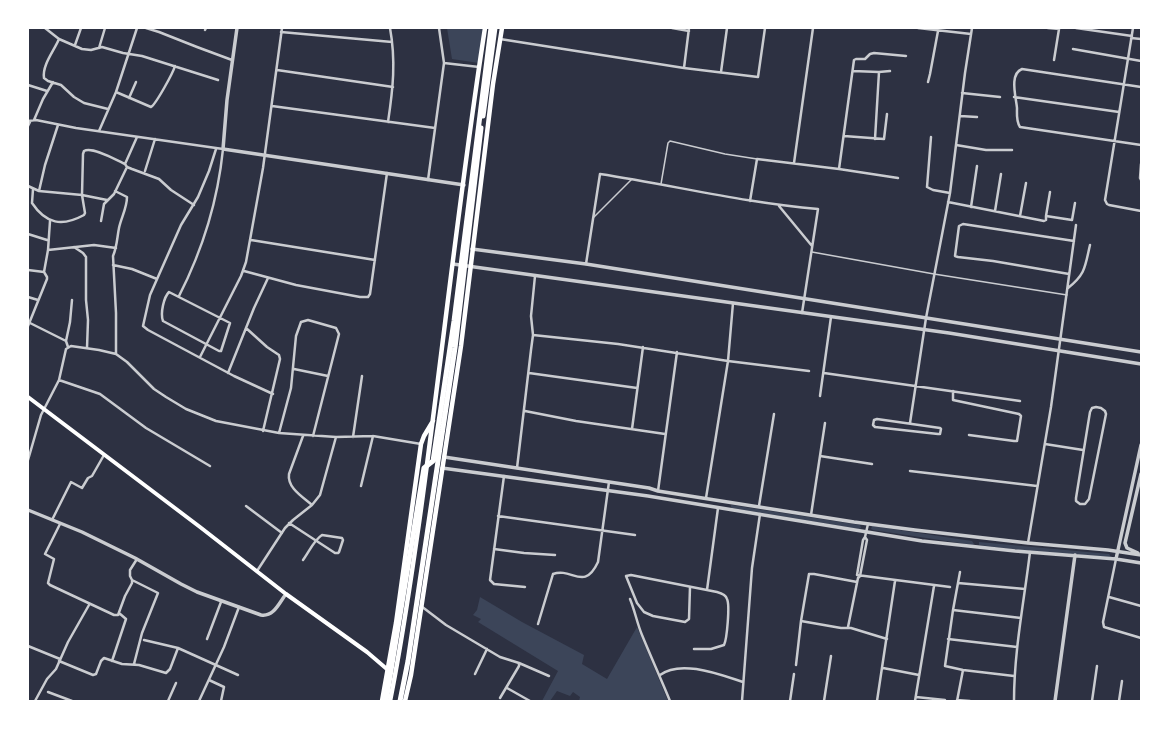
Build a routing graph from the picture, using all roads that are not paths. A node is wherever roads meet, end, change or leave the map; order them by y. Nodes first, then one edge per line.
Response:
1 (45, 28) edge
2 (81, 28) edge
3 (105, 28) edge
4 (137, 28) edge
5 (146, 28) edge
6 (236, 28) edge
7 (390, 28) edge
8 (439, 28) edge
9 (485, 28) edge
10 (491, 28) edge
11 (495, 28) edge
12 (502, 28) edge
13 (672, 28) edge
14 (728, 28) edge
15 (765, 28) edge
16 (812, 28) edge
17 (918, 28) edge
18 (972, 28) edge
19 (1048, 28) edge
20 (1076, 28) edge
21 (1103, 28) edge
22 (1133, 28) edge
23 (282, 30) edge
24 (689, 30) edge
25 (938, 31) junction
26 (1103, 32) junction
27 (971, 34) junction
28 (1132, 37) junction
29 (59, 39) junction
30 (500, 39) junction
31 (1141, 39) edge
32 (392, 42) junction
33 (75, 45) junction
34 (99, 48) junction
35 (1073, 49) dead end
36 (482, 50) junction
37 (498, 51) junction
38 (129, 53) junction
39 (906, 56) dead end
40 (1128, 59) junction
41 (232, 60) junction
42 (1054, 60) dead end
43 (1141, 61) edge
44 (444, 62) junction
45 (174, 66) junction
46 (479, 67) junction
47 (684, 68) junction
48 (277, 70) junction
49 (853, 71) junction
50 (890, 71) dead end
51 (721, 72) junction
52 (879, 72) junction
53 (218, 80) dead end
54 (52, 82) junction
55 (136, 82) dead end
56 (928, 82) dead end
57 (476, 84) junction
58 (493, 84) junction
59 (1124, 84) junction
60 (28, 85) edge
61 (393, 87) junction
62 (1141, 87) edge
63 (47, 91) junction
64 (116, 92) junction
65 (962, 93) junction
66 (1000, 97) dead end
67 (1014, 97) junction
68 (129, 98) junction
69 (272, 106) junction
70 (108, 109) junction
71 (1120, 112) junction
72 (886, 114) dead end
73 (960, 116) junction
74 (977, 117) dead end
75 (34, 120) junction
76 (29, 122) edge
77 (388, 122) junction
78 (58, 125) junction
79 (28, 126) edge
80 (436, 128) junction
81 (99, 131) junction
82 (844, 136) junction
83 (137, 137) junction
84 (931, 137) dead end
85 (155, 139) junction
86 (875, 139) junction
87 (1114, 141) junction
88 (956, 145) junction
89 (1141, 145) edge
90 (216, 149) junction
91 (222, 150) junction
92 (1012, 150) dead end
93 (265, 155) junction
94 (757, 158) junction
95 (794, 163) junction
96 (1141, 164) edge
97 (126, 165) junction
98 (977, 166) dead end
99 (839, 169) junction
100 (145, 171) dead end
101 (387, 173) junction
102 (1001, 174) dead end
103 (898, 178) dead end
104 (632, 179) junction
105 (428, 180) junction
106 (1141, 180) edge
107 (1026, 183) dead end
108 (661, 184) junction
109 (464, 185) junction
110 (28, 186) edge
111 (33, 189) junction
112 (39, 191) junction
113 (115, 191) junction
114 (1050, 192) dead end
115 (950, 193) junction
116 (82, 194) junction
117 (107, 200) junction
118 (750, 201) junction
119 (948, 202) junction
120 (1075, 203) dead end
121 (194, 205) junction
122 (779, 206) junction
123 (971, 206) junction
124 (995, 211) junction
125 (1141, 211) edge
126 (1020, 216) junction
127 (1046, 216) junction
128 (593, 218) junction
129 (50, 221) junction
130 (101, 221) dead end
131 (1076, 225) dead end
132 (28, 234) edge
133 (47, 240) junction
134 (251, 240) junction
135 (1074, 241) junction
136 (1090, 245) dead end
137 (812, 246) junction
138 (74, 247) junction
139 (455, 247) junction
140 (116, 248) junction
141 (472, 249) junction
142 (48, 250) junction
143 (811, 252) junction
144 (375, 260) junction
145 (453, 264) junction
146 (586, 264) junction
147 (113, 265) junction
148 (470, 267) junction
149 (28, 270) edge
150 (244, 271) junction
151 (44, 272) junction
152 (934, 274) junction
153 (1069, 274) junction
154 (535, 276) junction
155 (268, 278) junction
156 (157, 279) junction
157 (1068, 288) junction
158 (1067, 295) junction
159 (179, 296) junction
160 (28, 297) edge
161 (804, 298) junction
162 (38, 300) junction
163 (72, 300) dead end
164 (733, 303) junction
165 (802, 313) junction
166 (831, 317) junction
167 (220, 318) junction
168 (926, 318) junction
169 (30, 323) junction
170 (28, 326) edge
171 (246, 328) junction
172 (924, 330) junction
173 (532, 336) junction
174 (1060, 338) junction
175 (66, 341) junction
176 (207, 344) junction
177 (68, 347) junction
178 (643, 347) junction
179 (87, 348) junction
180 (1058, 351) junction
181 (677, 352) junction
182 (1141, 352) edge
183 (116, 354) junction
184 (200, 357) junction
185 (728, 361) junction
186 (1140, 364) edge
187 (294, 369) junction
188 (810, 371) dead end
189 (228, 373) junction
190 (529, 373) junction
191 (824, 373) junction
192 (328, 376) junction
193 (362, 376) dead end
194 (59, 380) junction
195 (916, 385) junction
196 (637, 388) junction
197 (953, 391) junction
198 (273, 394) junction
199 (820, 396) dead end
200 (28, 397) edge
201 (1020, 401) dead end
202 (44, 410) junction
203 (525, 411) junction
204 (774, 414) dead end
205 (434, 420) junction
206 (825, 423) dead end
207 (910, 423) junction
208 (632, 429) junction
209 (906, 430) junction
210 (263, 431) junction
211 (913, 431) junction
212 (279, 433) junction
213 (665, 434) junction
214 (969, 435) dead end
215 (303, 436) junction
216 (313, 436) junction
217 (373, 436) junction
218 (336, 437) junction
219 (353, 437) junction
220 (421, 444) junction
221 (1045, 444) junction
222 (1141, 445) edge
223 (1083, 450) junction
224 (104, 454) junction
225 (820, 456) junction
226 (444, 457) junction
227 (1140, 458) edge
228 (28, 460) edge
229 (872, 464) dead end
230 (210, 466) dead end
231 (505, 466) junction
232 (442, 468) junction
233 (517, 468) junction
234 (910, 471) dead end
235 (1141, 474) edge
236 (504, 476) junction
237 (609, 482) junction
238 (361, 486) dead end
239 (1037, 486) junction
240 (608, 491) junction
241 (658, 491) junction
242 (706, 498) junction
243 (312, 504) junction
244 (246, 506) dead end
245 (759, 506) junction
246 (718, 508) junction
247 (28, 510) edge
248 (760, 514) junction
249 (811, 515) junction
250 (498, 516) junction
251 (52, 521) junction
252 (290, 523) junction
253 (60, 524) junction
254 (868, 524) junction
255 (602, 530) junction
256 (866, 532) junction
257 (282, 533) junction
258 (635, 535) dead end
259 (978, 537) junction
260 (315, 541) junction
261 (1028, 543) junction
262 (976, 547) junction
263 (494, 549) junction
264 (1118, 551) junction
265 (1030, 552) junction
266 (1141, 554) edge
267 (1075, 555) junction
268 (555, 556) dead end
269 (137, 559) junction
270 (1116, 559) junction
271 (303, 560) dead end
272 (1141, 564) edge
273 (257, 571) junction
274 (960, 572) dead end
275 (858, 576) junction
276 (132, 580) junction
277 (895, 580) junction
278 (857, 582) junction
279 (958, 583) junction
280 (934, 586) junction
281 (525, 587) dead end
282 (690, 587) junction
283 (950, 587) dead end
284 (1025, 589) junction
285 (707, 590) junction
286 (286, 594) junction
287 (409, 595) junction
288 (1109, 597) junction
289 (422, 598) junction
290 (630, 599) dead end
291 (221, 602) junction
292 (90, 605) junction
293 (421, 606) junction
294 (1141, 606) edge
295 (239, 607) junction
296 (953, 610) junction
297 (119, 613) junction
298 (1021, 618) junction
299 (405, 620) junction
300 (419, 620) junction
301 (801, 621) junction
302 (538, 624) dead end
303 (848, 627) junction
304 (1141, 638) edge
305 (207, 639) dead end
306 (887, 639) junction
307 (948, 639) junction
308 (144, 640) dead end
309 (28, 646) edge
310 (1017, 647) junction
311 (178, 648) junction
312 (487, 649) junction
313 (694, 649) dead end
314 (831, 656) dead end
315 (60, 660) junction
316 (112, 661) junction
317 (519, 663) junction
318 (134, 664) junction
319 (216, 665) junction
320 (796, 665) dead end
321 (1097, 666) dead end
322 (883, 668) junction
323 (388, 670) junction
324 (962, 670) junction
325 (475, 674) dead end
326 (794, 674) dead end
327 (238, 675) dead end
328 (660, 675) junction
329 (919, 675) junction
330 (549, 676) dead end
331 (1014, 676) junction
332 (209, 680) junction
333 (1122, 681) dead end
334 (743, 682) junction
335 (176, 683) dead end
336 (507, 688) junction
337 (48, 692) dead end
338 (916, 697) junction
339 (500, 698) dead end
340 (945, 700) edge
341 (957, 700) edge
342 (35, 701) edge
343 (72, 701) edge
344 (168, 701) edge
345 (199, 701) edge
346 (221, 701) edge
347 (382, 701) edge
348 (386, 701) edge
349 (390, 701) edge
350 (400, 701) edge
351 (405, 701) edge
352 (530, 701) edge
353 (670, 701) edge
354 (742, 701) edge
355 (790, 701) edge
356 (824, 701) edge
357 (877, 701) edge
358 (915, 701) edge
359 (970, 701) edge
360 (1014, 701) edge
361 (1055, 701) edge
362 (1092, 701) edge
363 (1119, 701) edge

1 - 29 street
2 - 33 street
3 - 34 street
4 - 38 street
5 - 41 street
6 - 41 street
7 - 32 street
8 - 44 street
9 - 36 highway
10 - 348 highway
11 - 350 highway
12 - 30 highway
13 - 24 street
14 - 51 street
15 - 51 street
16 - 95 street
17 - 25 street
18 - 27 street
19 - 42 street
20 - 26 street
21 - 26 street
22 - 28 street
23 - 32 street
23 - 48 street
24 - 47 street
25 - 27 street
25 - 56 street
26 - 28 street
27 - 65 street
28 - 31 street
28 - 40 street
29 - 33 street
29 - 54 street
30 - 37 highway
30 - 47 street
32 - 61 street
33 - 34 street
34 - 38 street
35 - 40 street
36 - 37 highway
36 - 46 highway
37 - 58 highway
38 - 45 street
38 - 64 street
39 - 49 street
40 - 43 street
40 - 59 street
41 - 91 street
44 - 46 street
44 - 80 street
45 - 53 street
45 - 68 street
46 - 57 highway
47 - 51 street
48 - 61 street
48 - 69 street
49 - 52 street
49 - 82 street
50 - 52 street
52 - 86 street
54 - 63 street
54 - 70 street
55 - 68 street
57 - 58 highway
57 - 109 highway
58 - 141 highway
59 - 62 street
59 - 67 street
59 - 71 street
60 - 63 street
61 - 77 street
63 - 75 street
64 - 68 street
64 - 70 street
65 - 66 street
65 - 73 street
67 - 71 street
67 - 87 street
69 - 77 street
69 - 93 street
70 - 81 street
71 - 87 street
72 - 86 street
73 - 74 street
73 - 88 street
75 - 76 street
75 - 78 street
76 - 79 street
77 - 80 street
78 - 81 street
78 - 112 street
80 - 105 street
81 - 83 street
82 - 86 street
82 - 99 street
83 - 85 street
83 - 97 street
84 - 115 street
85 - 90 street
85 - 100 street
87 - 89 street
87 - 125 street
88 - 92 street
88 - 115 street
90 - 91 street
90 - 121 street
91 - 93 street
91 - 159 street
93 - 101 street
93 - 134 street
94 - 95 street
94 - 108 lane
94 - 118 street
95 - 99 street
96 - 106 street
97 - 113 street
97 - 116 street
97 - 121 street
98 - 123 street
99 - 103 street
101 - 105 street
101 - 144 street
102 - 124 street
104 - 108 street
104 - 128 lane
104 - 128 street
105 - 109 street
107 - 126 street
108 - 118 street
109 - 139 highway
110 - 111 street
111 - 112 street
111 - 129 street
112 - 116 street
113 - 117 street
113 - 140 street
114 - 127 street
115 - 119 street
116 - 117 street
116 - 129 street
117 - 130 street
118 - 122 street
119 - 123 street
119 - 152 street
120 - 127 street
121 - 156 street
122 - 137 street
122 - 137 street
123 - 124 street
124 - 126 street
126 - 127 street
128 - 146 street
129 - 133 street
131 - 135 street
132 - 133 street
133 - 142 street
134 - 144 street
134 - 150 street
135 - 153 street
135 - 153 street
136 - 157 street
137 - 143 street
138 - 140 street
138 - 142 street
138 - 179 street
139 - 141 street
139 - 145 highway
140 - 147 street
141 - 146 street
141 - 148 highway
142 - 151 street
143 - 152 lane
143 - 161 street
144 - 155 street
145 - 148 street
145 - 205 highway
146 - 161 street
147 - 156 street
147 - 183 street
148 - 154 street
148 - 226 highway
149 - 151 street
150 - 155 street
150 - 167 street
151 - 162 street
152 - 158 lane
152 - 168 street
153 - 157 street
154 - 164 street
154 - 173 street
155 - 171 street
156 - 184 street
157 - 158 street
158 - 174 street
159 - 167 street
159 - 176 street
160 - 162 street
161 - 165 street
161 - 168 street
162 - 169 street
163 - 175 street
164 - 165 street
164 - 185 street
165 - 166 street
166 - 172 street
166 - 191 street
167 - 176 street
167 - 176 street
168 - 172 street
168 - 174 street
169 - 170 street
169 - 175 street
171 - 189 street
171 - 198 street
172 - 180 street
172 - 195 street
173 - 178 street
173 - 190 street
174 - 180 street
174 - 182 street
175 - 177 street
176 - 184 street
177 - 179 street
177 - 194 street
178 - 181 street
178 - 196 street
179 - 183 street
180 - 186 street
180 - 221 street
181 - 185 street
181 - 213 street
183 - 210 street
184 - 189 street
185 - 188 street
185 - 242 street
187 - 192 street
187 - 192 street
187 - 212 street
189 - 198 street
190 - 196 street
190 - 203 street
191 - 195 street
191 - 199 street
192 - 216 street
193 - 219 street
194 - 202 street
194 - 230 street
195 - 197 street
195 - 207 street
196 - 208 street
197 - 201 street
197 - 214 street
198 - 210 street
200 - 202 main road
202 - 224 main road
202 - 228 street
203 - 208 street
203 - 233 street
204 - 245 street
205 - 220 highway
205 - 287 highway
206 - 225 street
207 - 209 street
207 - 209 street
207 - 211 street
207 - 211 street
208 - 213 street
209 - 211 street
210 - 212 street
212 - 215 street
213 - 241 street
215 - 216 street
215 - 243 street
216 - 218 street
217 - 219 street
217 - 220 street
217 - 238 street
218 - 219 street
218 - 243 street
220 - 323 highway
221 - 223 street
221 - 239 street
222 - 227 street
223 - 223 street
224 - 251 street
224 - 273 main road
225 - 229 street
225 - 249 street
226 - 231 street
226 - 232 highway
227 - 264 street
231 - 233 street
231 - 236 street
232 - 236 street
232 - 289 highway
233 - 237 street
234 - 239 street
235 - 266 street
236 - 240 street
236 - 250 street
237 - 240 street
237 - 241 street
239 - 261 street
240 - 246 street
240 - 255 street
241 - 242 street
242 - 245 street
243 - 252 street
244 - 257 street
245 - 249 street
246 - 248 street
246 - 285 street
247 - 251 street
248 - 256 street
248 - 334 street
249 - 254 street
250 - 255 street
250 - 263 street
251 - 253 street
252 - 257 street
252 - 260 street
253 - 269 street
253 - 292 street
254 - 256 street
254 - 259 street
255 - 258 street
255 - 302 street
256 - 262 street
256 - 275 street
257 - 273 street
259 - 261 street
259 - 262 street
260 - 260 street
260 - 271 street
261 - 264 street
262 - 265 street
263 - 268 street
263 - 281 street
264 - 266 street
264 - 270 street
265 - 267 street
265 - 284 street
267 - 270 street
267 - 361 street
269 - 276 street
269 - 291 street
270 - 272 street
270 - 288 street
273 - 286 main road
274 - 279 street
275 - 277 street
275 - 278 street
276 - 297 street
276 - 318 street
277 - 280 street
277 - 306 street
278 - 301 street
278 - 303 street
279 - 284 street
279 - 296 street
280 - 283 street
280 - 329 street
282 - 282 street
282 - 285 street
284 - 298 street
285 - 313 street
286 - 295 street
286 - 323 main road
287 - 289 highway
287 - 299 highway
288 - 294 street
288 - 304 street
289 - 293 highway
290 - 328 street
291 - 295 street
291 - 305 street
292 - 297 street
292 - 315 street
293 - 300 highway
293 - 312 street
295 - 319 street
296 - 298 street
296 - 307 street
297 - 316 street
298 - 310 street
299 - 300 highway
299 - 349 highway
300 - 351 highway
301 - 303 street
301 - 320 street
303 - 306 street
306 - 322 street
307 - 310 street
307 - 324 street
308 - 311 street
309 - 315 street
310 - 331 street
311 - 318 street
311 - 319 street
312 - 317 street
312 - 325 street
314 - 356 street
315 - 316 street
315 - 342 street
316 - 318 street
317 - 330 street
317 - 336 street
319 - 327 street
319 - 332 street
321 - 362 street
322 - 329 street
322 - 357 street
323 - 347 highway
324 - 331 street
324 - 341 street
326 - 355 street
328 - 334 street
328 - 353 street
329 - 338 street
331 - 360 street
332 - 345 street
332 - 346 street
333 - 363 street
334 - 354 street
335 - 344 street
336 - 339 street
336 - 352 street
337 - 343 street
338 - 340 street
338 - 358 street
341 - 359 street

